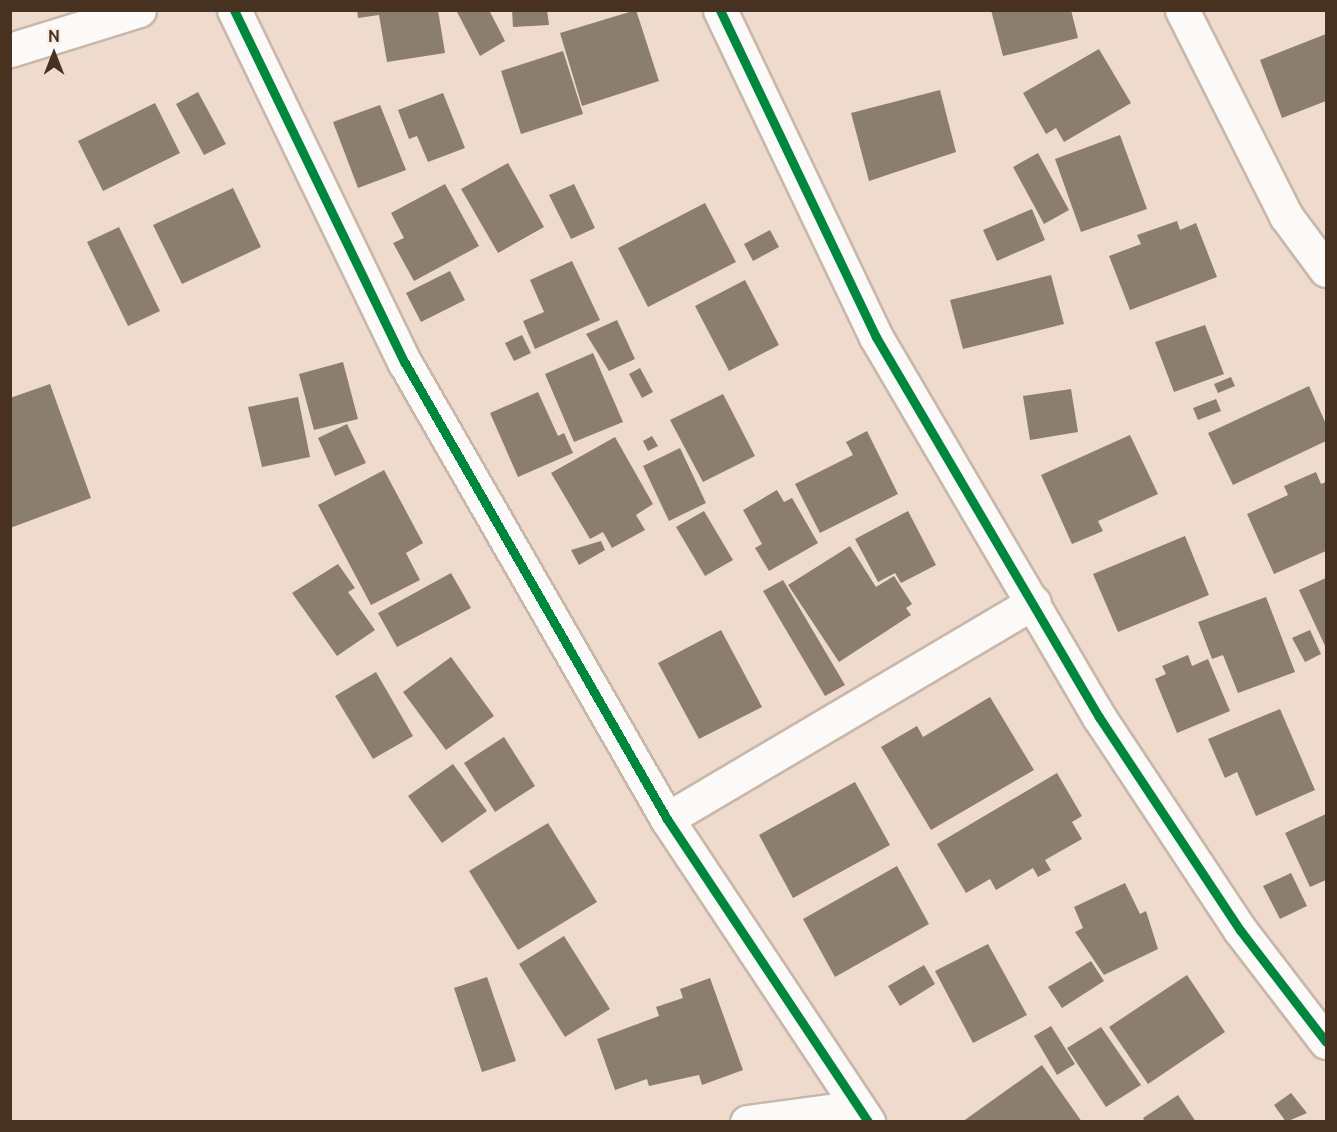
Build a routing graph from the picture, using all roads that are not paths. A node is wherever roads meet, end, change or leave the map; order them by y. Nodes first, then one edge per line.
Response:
1 (139, 10) edge
2 (234, 10) edge
3 (720, 10) edge
4 (1182, 10) edge
5 (10, 50) edge
6 (1326, 270) edge
7 (1034, 602) junction
8 (667, 819) junction
9 (1326, 1042) edge
10 (863, 1114) edge
11 (747, 1122) edge

1 - 5 street
2 - 8 street
3 - 7 street
4 - 6 street
7 - 8 street
7 - 9 street
8 - 10 street
10 - 11 street

